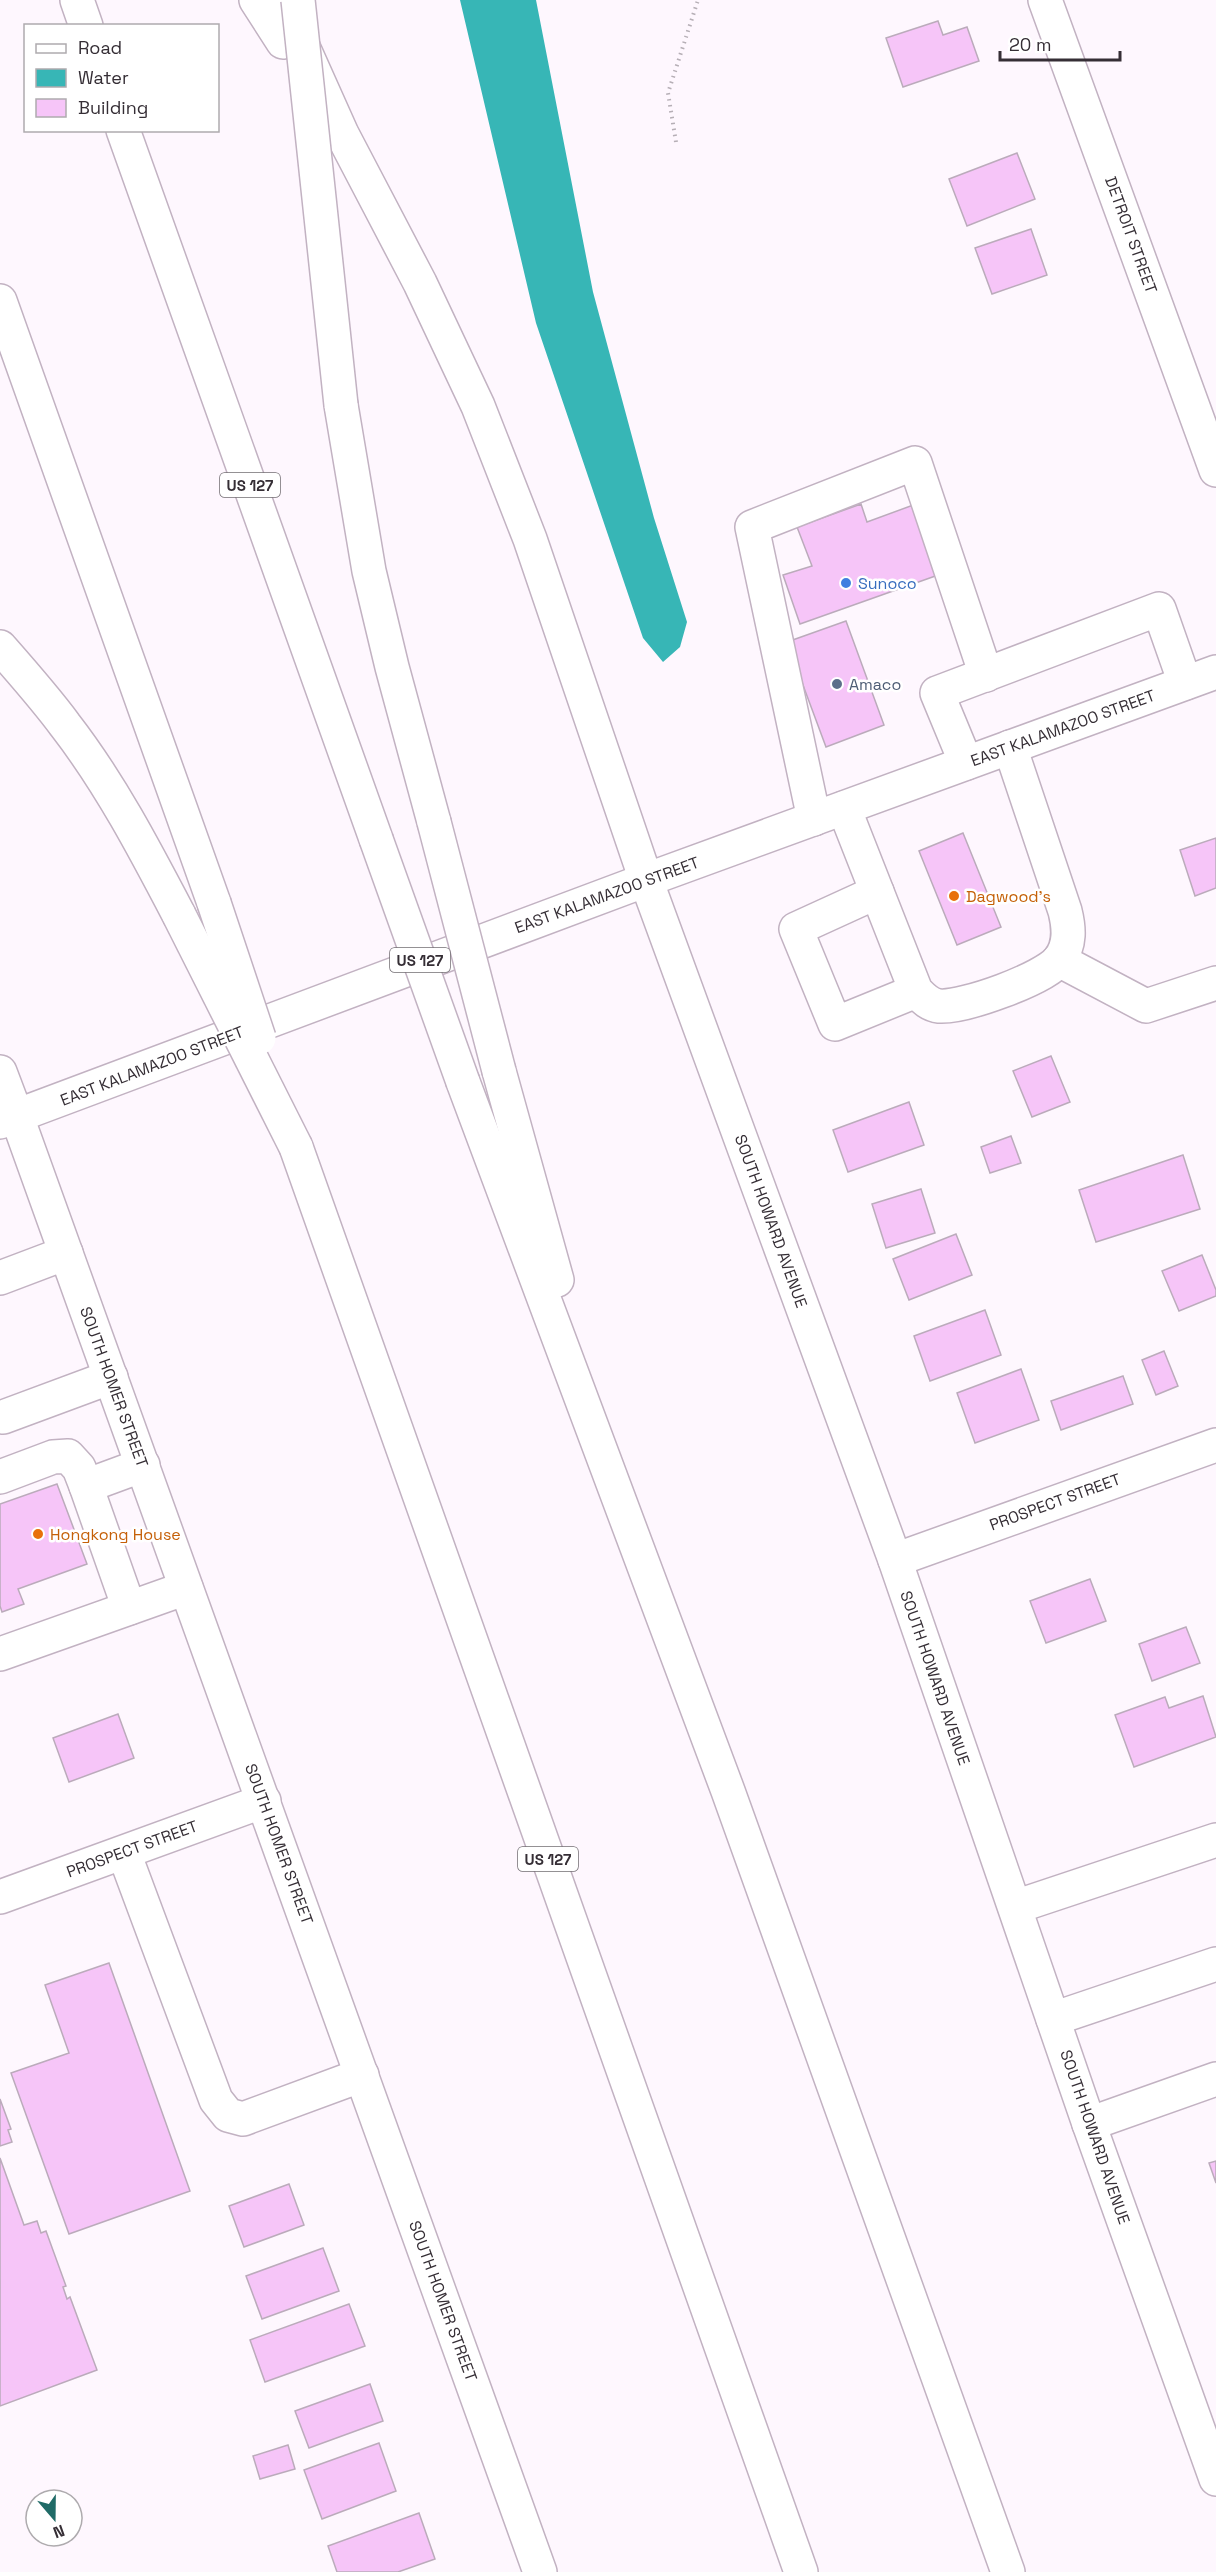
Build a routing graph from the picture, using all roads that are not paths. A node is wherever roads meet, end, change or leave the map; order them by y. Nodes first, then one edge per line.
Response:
1 (77, 0) edge
2 (256, 0) edge
3 (282, 0) edge
4 (298, 0) edge
5 (1045, 0) edge
6 (85, 24) edge
7 (124, 132) edge
8 (342, 134) junction
9 (0, 302) edge
10 (1216, 470) edge
11 (0, 647) edge
12 (1216, 672) edge
13 (986, 675) junction
14 (1185, 683) junction
15 (1010, 747) junction
16 (966, 763) junction
17 (829, 814) junction
18 (646, 880) junction
19 (877, 892) junction
20 (1059, 960) junction
21 (1216, 983) edge
22 (916, 991) junction
23 (0, 1072) edge
24 (8, 1119) edge
25 (296, 1147) junction
26 (66, 1253) junction
27 (0, 1278) edge
28 (111, 1377) junction
29 (3, 1417) dead end
30 (1216, 1445) edge
31 (142, 1465) junction
32 (0, 1478) edge
33 (86, 1486) junction
34 (895, 1560) junction
35 (186, 1588) junction
36 (129, 1608) junction
37 (0, 1654) edge
38 (728, 1791) junction
39 (264, 1801) junction
40 (1216, 1840) edge
41 (124, 1853) junction
42 (0, 1897) edge
43 (1015, 1907) junction
44 (1216, 1964) edge
45 (1053, 2019) junction
46 (362, 2075) junction
47 (1216, 2079) edge
48 (1089, 2124) junction
49 (1216, 2479) edge
50 (540, 2572) edge
51 (801, 2572) edge
52 (1008, 2572) edge

1 - 6 main road
2 - 8 main road
3 - 8 main road
4 - 38 main road, bridge
5 - 10 main road, DETROIT STREET
7 - 38 main road, US 127, bridge
8 - 18 main road, SOUTH HOWARD AVENUE
9 - 25 main road, US 127, bridge
11 - 25 main road, bridge
12 - 14 main road, EAST KALAMAZOO STREET
13 - 14 main road
13 - 16 main road
13 - 17 main road
14 - 15 main road, EAST KALAMAZOO STREET
15 - 16 main road, EAST KALAMAZOO STREET
15 - 20 main road
16 - 17 main road, EAST KALAMAZOO STREET
17 - 18 main road, EAST KALAMAZOO STREET
17 - 19 main road
18 - 24 main road, EAST KALAMAZOO STREET
18 - 34 main road, SOUTH HOWARD AVENUE
19 - 22 main road
19 - 22 main road
20 - 21 main road
20 - 22 main road
23 - 24 main road, SOUTH HOMER STREET
24 - 26 main road, SOUTH HOMER STREET
25 - 51 main road, US 127
26 - 27 main road
26 - 28 main road, SOUTH HOMER STREET
28 - 29 main road
28 - 31 main road, SOUTH HOMER STREET
30 - 34 main road, PROSPECT STREET
31 - 33 main road
31 - 35 main road, SOUTH HOMER STREET
32 - 33 main road
33 - 36 main road
34 - 43 main road, SOUTH HOWARD AVENUE
35 - 36 main road
35 - 39 main road, SOUTH HOMER STREET
36 - 37 main road
38 - 52 main road, US 127
39 - 41 main road, PROSPECT STREET
39 - 46 main road, SOUTH HOMER STREET
40 - 43 main road
41 - 42 main road, PROSPECT STREET
41 - 46 main road
43 - 45 main road, SOUTH HOWARD AVENUE
44 - 45 main road
45 - 48 main road, SOUTH HOWARD AVENUE
46 - 50 main road, SOUTH HOMER STREET
47 - 48 main road
48 - 49 main road, SOUTH HOWARD AVENUE

